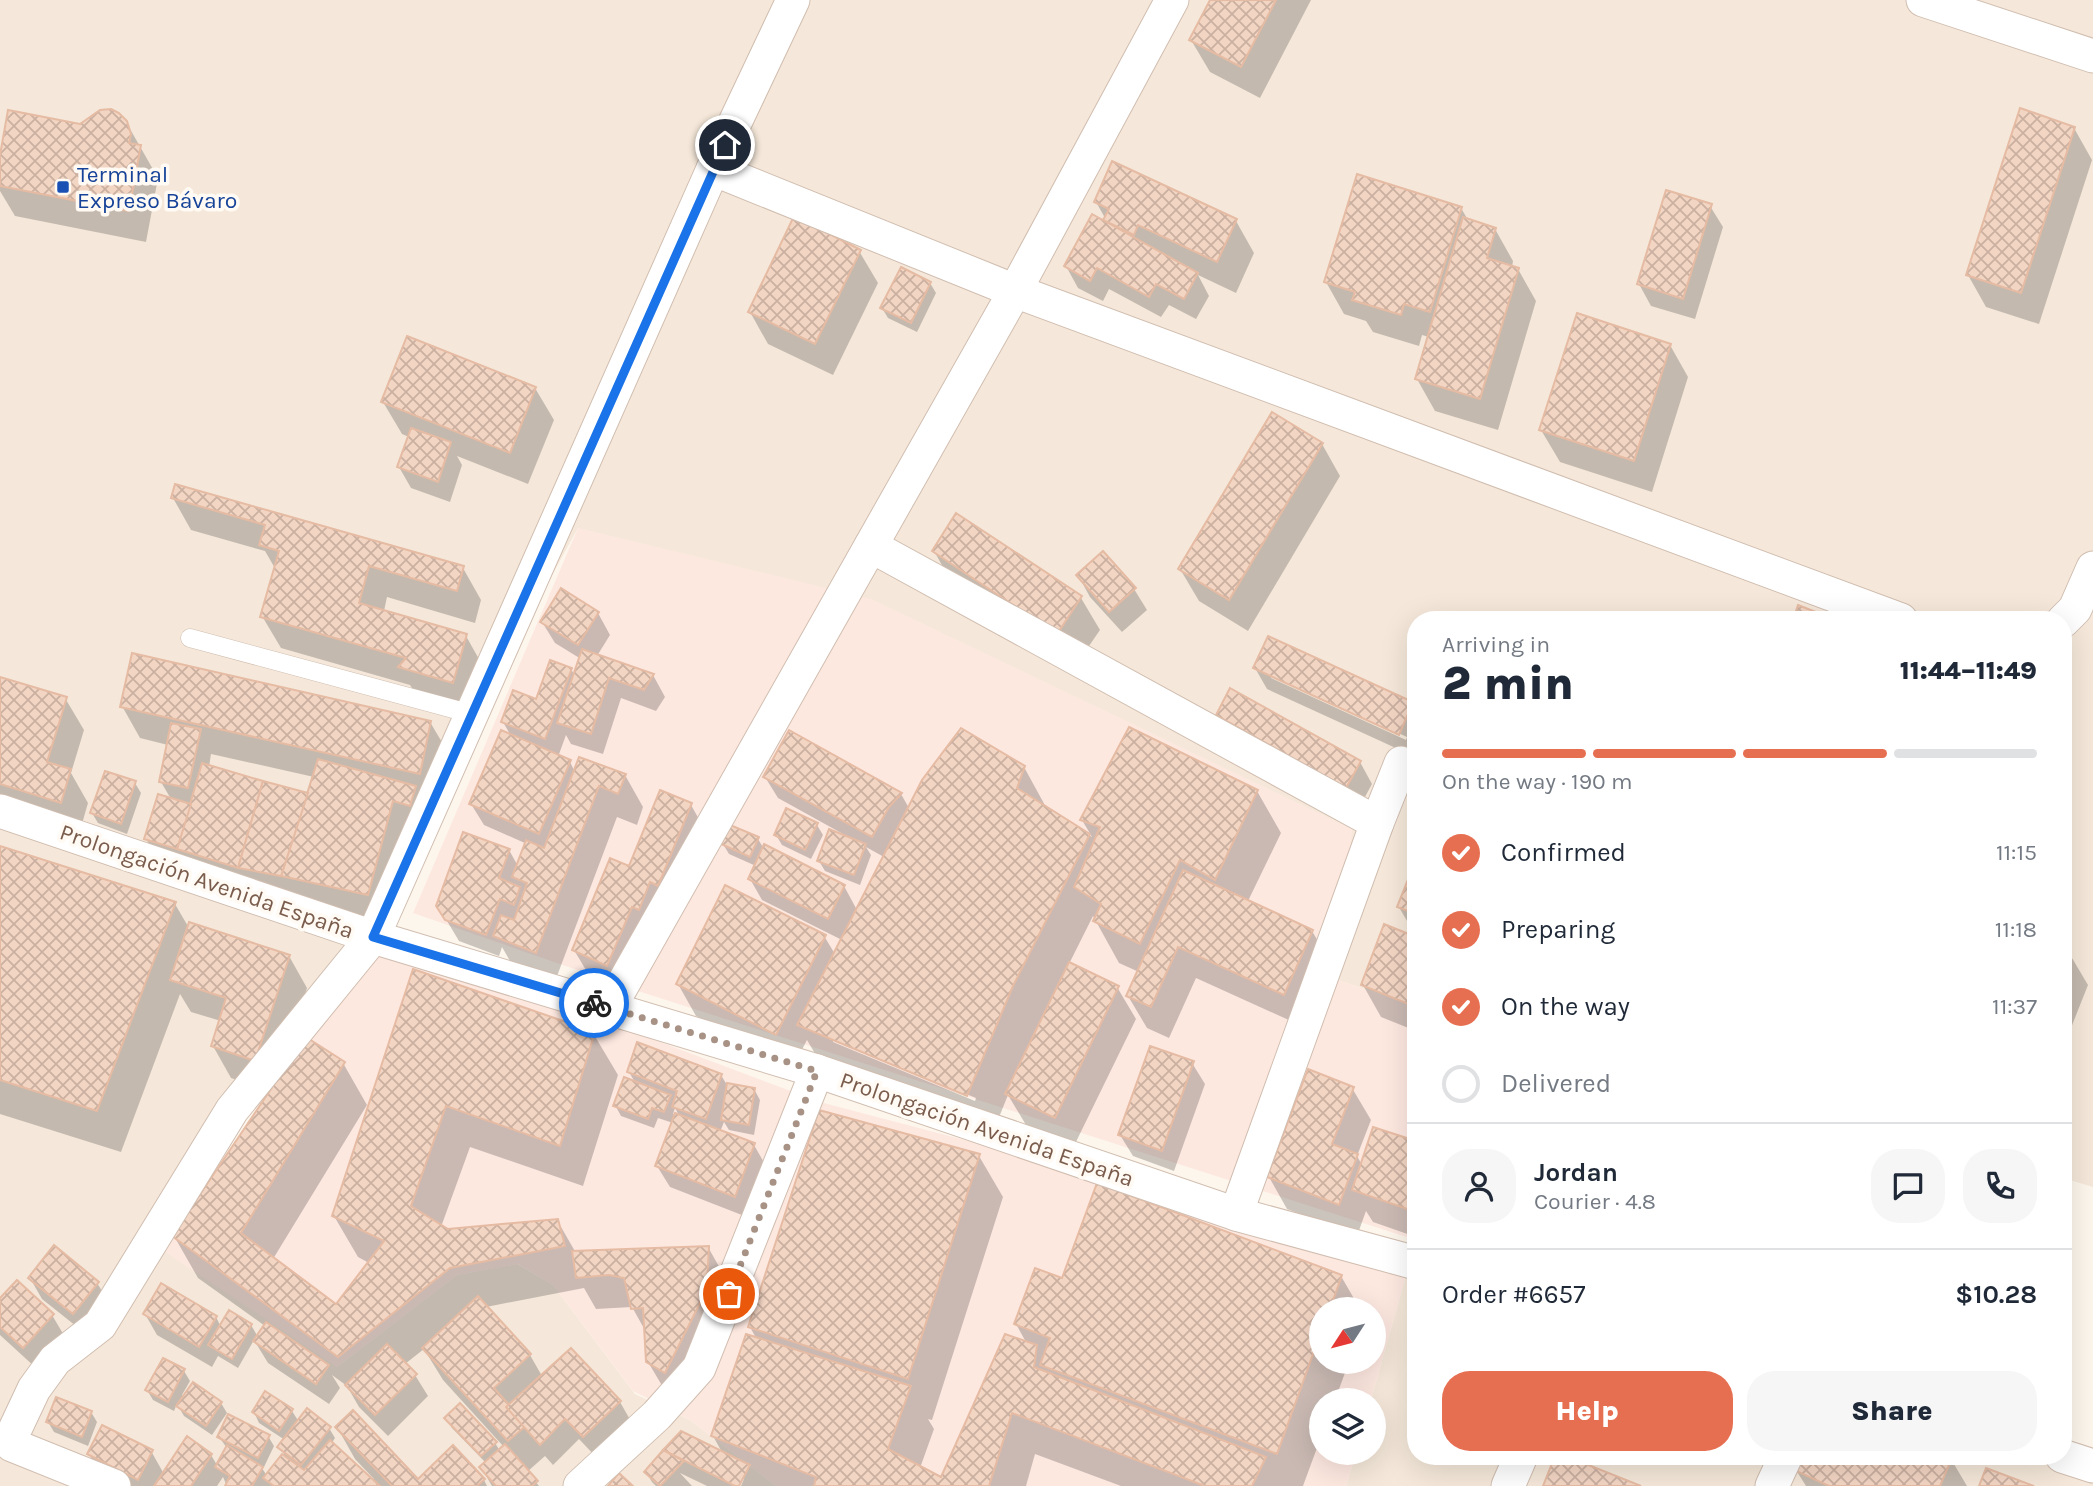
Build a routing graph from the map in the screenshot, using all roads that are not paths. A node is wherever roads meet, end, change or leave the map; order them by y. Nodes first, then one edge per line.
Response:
1 (793, 0) edge
2 (1172, 0) edge
3 (1923, 0) edge
4 (2093, 56) edge
5 (713, 169) junction
6 (1015, 291) junction
7 (871, 546) junction
8 (2093, 568) edge
9 (1877, 611) edge
10 (2072, 612) edge
11 (190, 638) dead end
12 (472, 714) junction
13 (1401, 763) dead end
14 (0, 811) edge
15 (1377, 824) junction
16 (373, 937) junction
17 (610, 1007) junction
18 (817, 1071) junction
19 (1236, 1214) junction
20 (1407, 1261) edge
21 (2072, 1459) edge
22 (1517, 1465) edge
23 (1782, 1465) edge
24 (2093, 1466) edge
25 (114, 1486) edge
26 (580, 1486) edge
27 (1508, 1486) edge
28 (1772, 1486) edge

1 - 5 street
2 - 6 street
3 - 4 street
5 - 6 street
5 - 12 street
6 - 7 street
6 - 9 street
7 - 15 street
7 - 17 street
8 - 10 street
11 - 12 lane
12 - 16 street
13 - 15 street
14 - 16 street, Prolongación Avenida España
15 - 19 street
16 - 17 street, Prolongación Avenida España
16 - 25 street
17 - 18 street, Prolongación Avenida España
18 - 19 street, Prolongación Avenida España
18 - 26 street
19 - 20 street, Prolongación Avenida España
21 - 24 street
22 - 27 street
23 - 28 street

